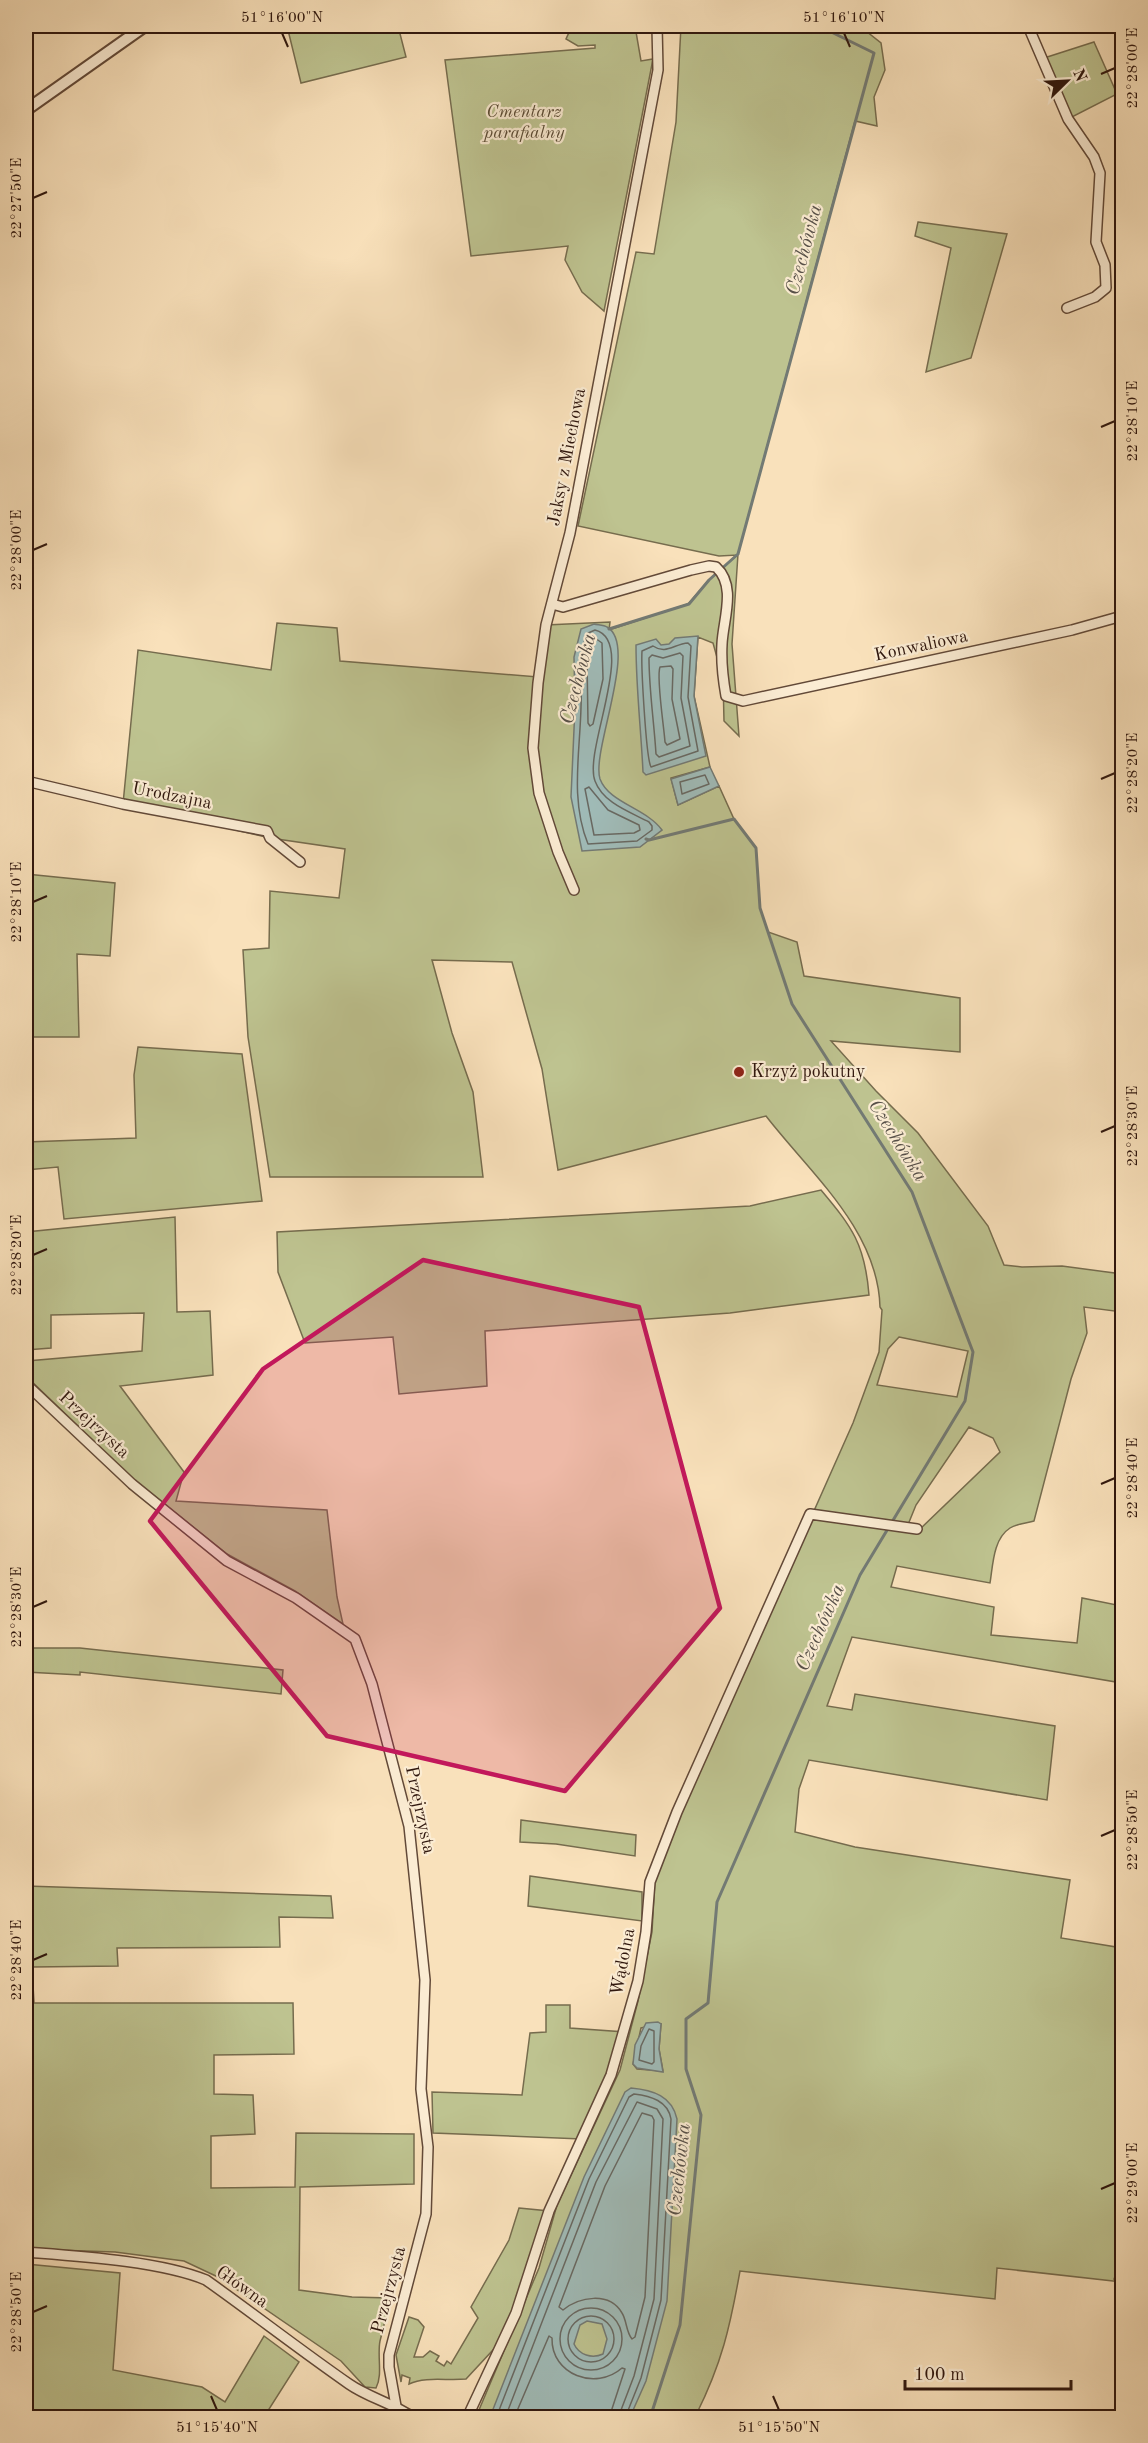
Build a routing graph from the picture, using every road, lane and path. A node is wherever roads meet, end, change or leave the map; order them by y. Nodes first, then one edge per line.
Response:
1 (146, 26) edge
2 (657, 26) edge
3 (1028, 26) edge
4 (26, 110) edge
5 (1067, 308) dead end
6 (552, 604) junction
7 (1122, 616) edge
8 (26, 781) edge
9 (300, 862) dead end
10 (574, 890) dead end
11 (26, 1384) edge
12 (917, 1529) dead end
13 (26, 2252) edge
14 (396, 2406) junction
15 (414, 2418) edge
16 (467, 2418) edge

1 - 4 street
2 - 6 street, Jaksy z Miechowa
3 - 5 street
6 - 7 street, Konwaliowa
6 - 10 street, Jaksy z Miechowa
8 - 9 street, Urodzajna
11 - 14 street, Przejrzysta
12 - 16 street, Wądolna
13 - 14 street, Główna
14 - 15 street, Główna

